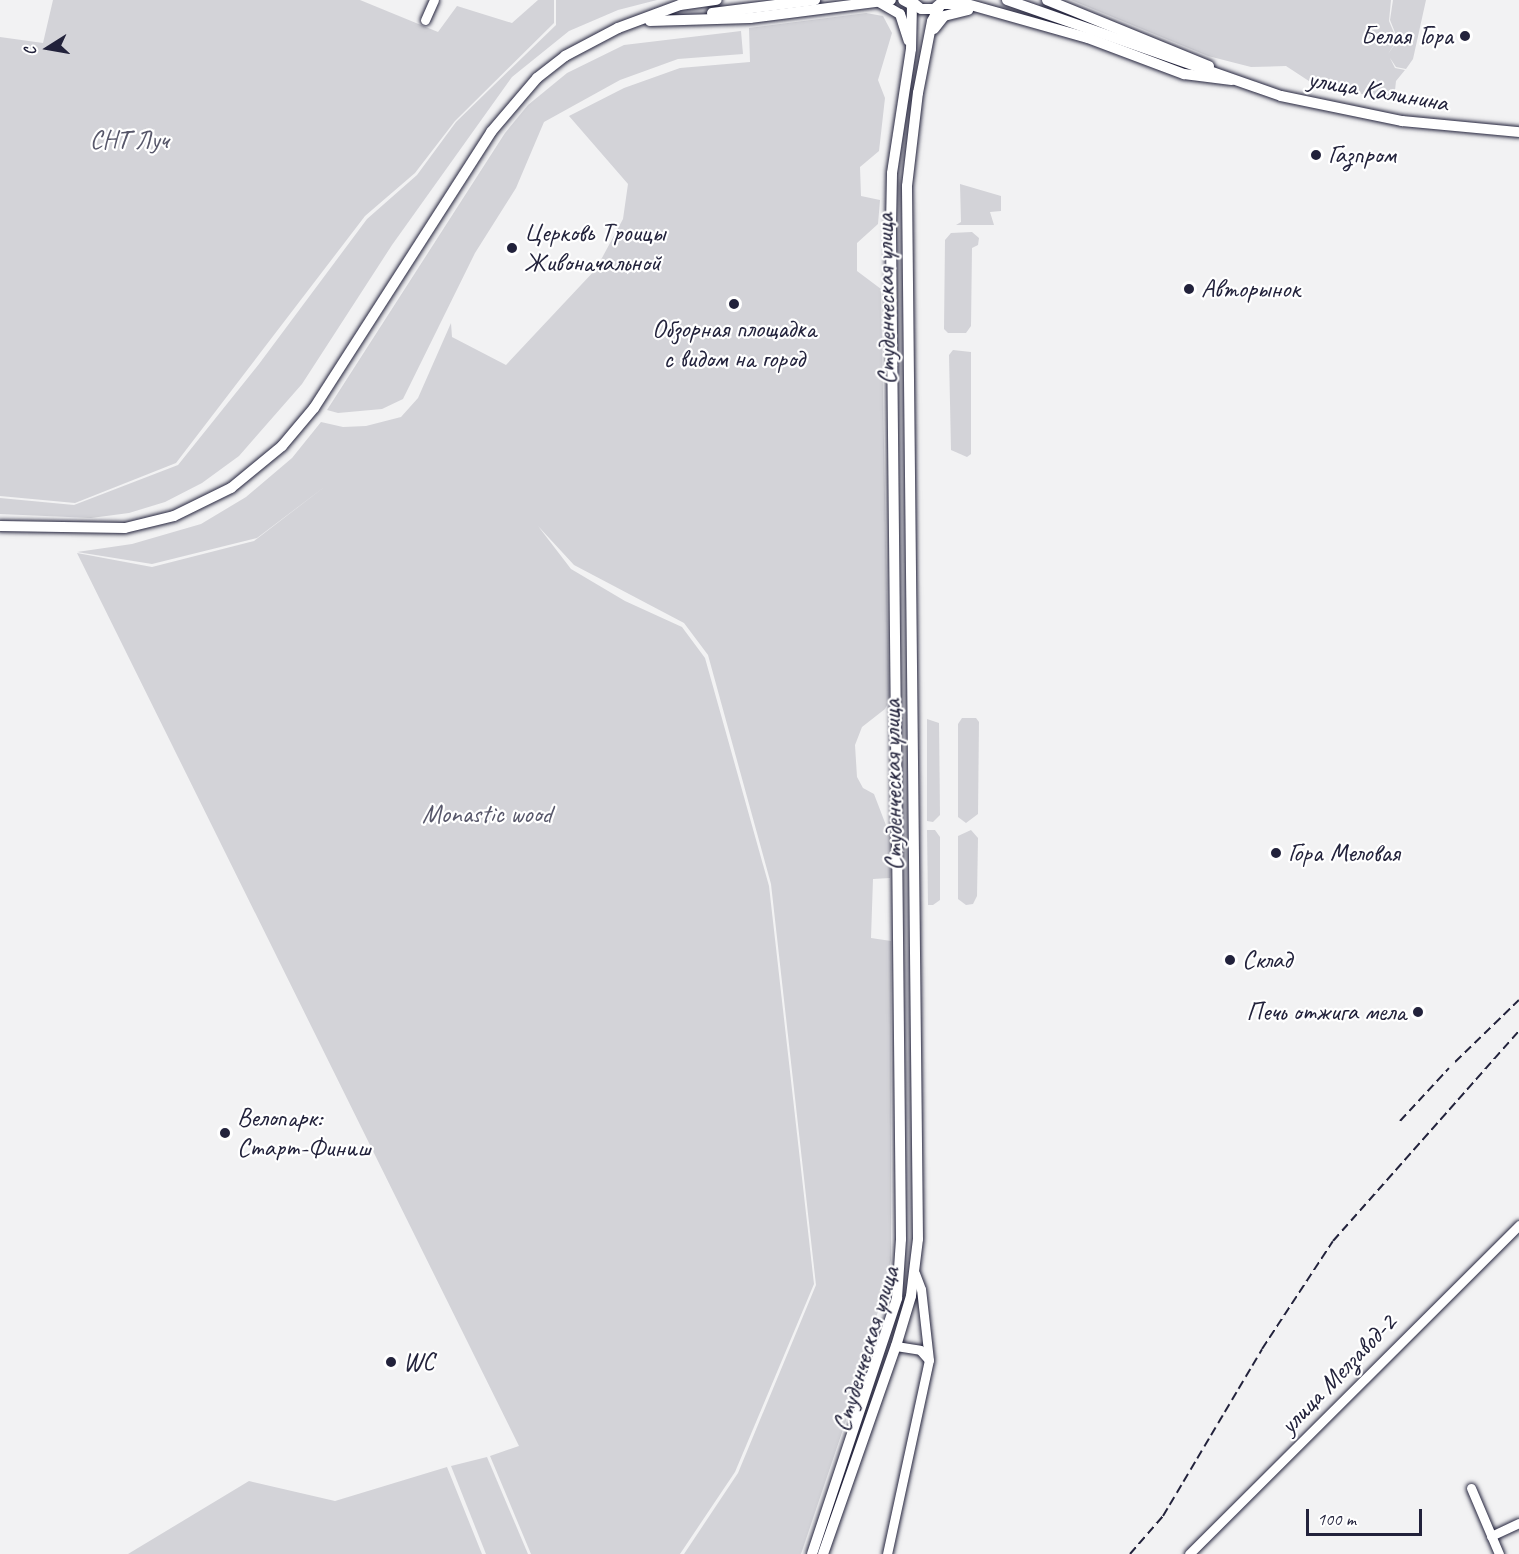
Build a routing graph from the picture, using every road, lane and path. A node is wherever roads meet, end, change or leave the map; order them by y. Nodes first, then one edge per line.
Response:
1 (434, 0) edge
2 (717, 0) edge
3 (815, 0) edge
4 (891, 0) edge
5 (1007, 0) edge
6 (1047, 0) edge
7 (876, 1) edge
8 (909, 2) edge
9 (942, 2) edge
10 (1017, 17) junction
11 (425, 20) dead end
12 (644, 21) junction
13 (911, 50) junction
14 (926, 52) junction
15 (1232, 80) junction
16 (897, 130) junction
17 (912, 132) junction
18 (1519, 132) edge
19 (0, 526) edge
20 (1519, 1225) edge
21 (915, 1273) junction
22 (896, 1346) junction
23 (928, 1360) junction
24 (1471, 1488) dead end
25 (1519, 1523) edge
26 (1491, 1536) junction
27 (812, 1554) edge
28 (823, 1554) edge
29 (887, 1554) edge
30 (1189, 1554) edge
31 (1499, 1554) edge

1 - 11 street
2 - 12 main road
3 - 12 main road
4 - 7 main road
5 - 15 main road
6 - 15 main road
7 - 12 main road
7 - 13 main road
8 - 9 main road
8 - 13 main road, Студенческая улица
9 - 10 main road
9 - 14 main road, Студенческая улица
10 - 14 main road
10 - 15 main road
12 - 19 main road
13 - 16 main road, Студенческая улица
14 - 17 main road, Студенческая улица
15 - 18 main road, улица Калинина
16 - 17 main road
16 - 27 main road, Студенческая улица
17 - 21 main road, Студенческая улица
20 - 30 street, улица Мелзавод-2
21 - 22 main road, Студенческая улица
21 - 23 street
22 - 23 street
22 - 28 main road, Студенческая улица
23 - 29 street
24 - 26 street
25 - 26 street
26 - 31 street

